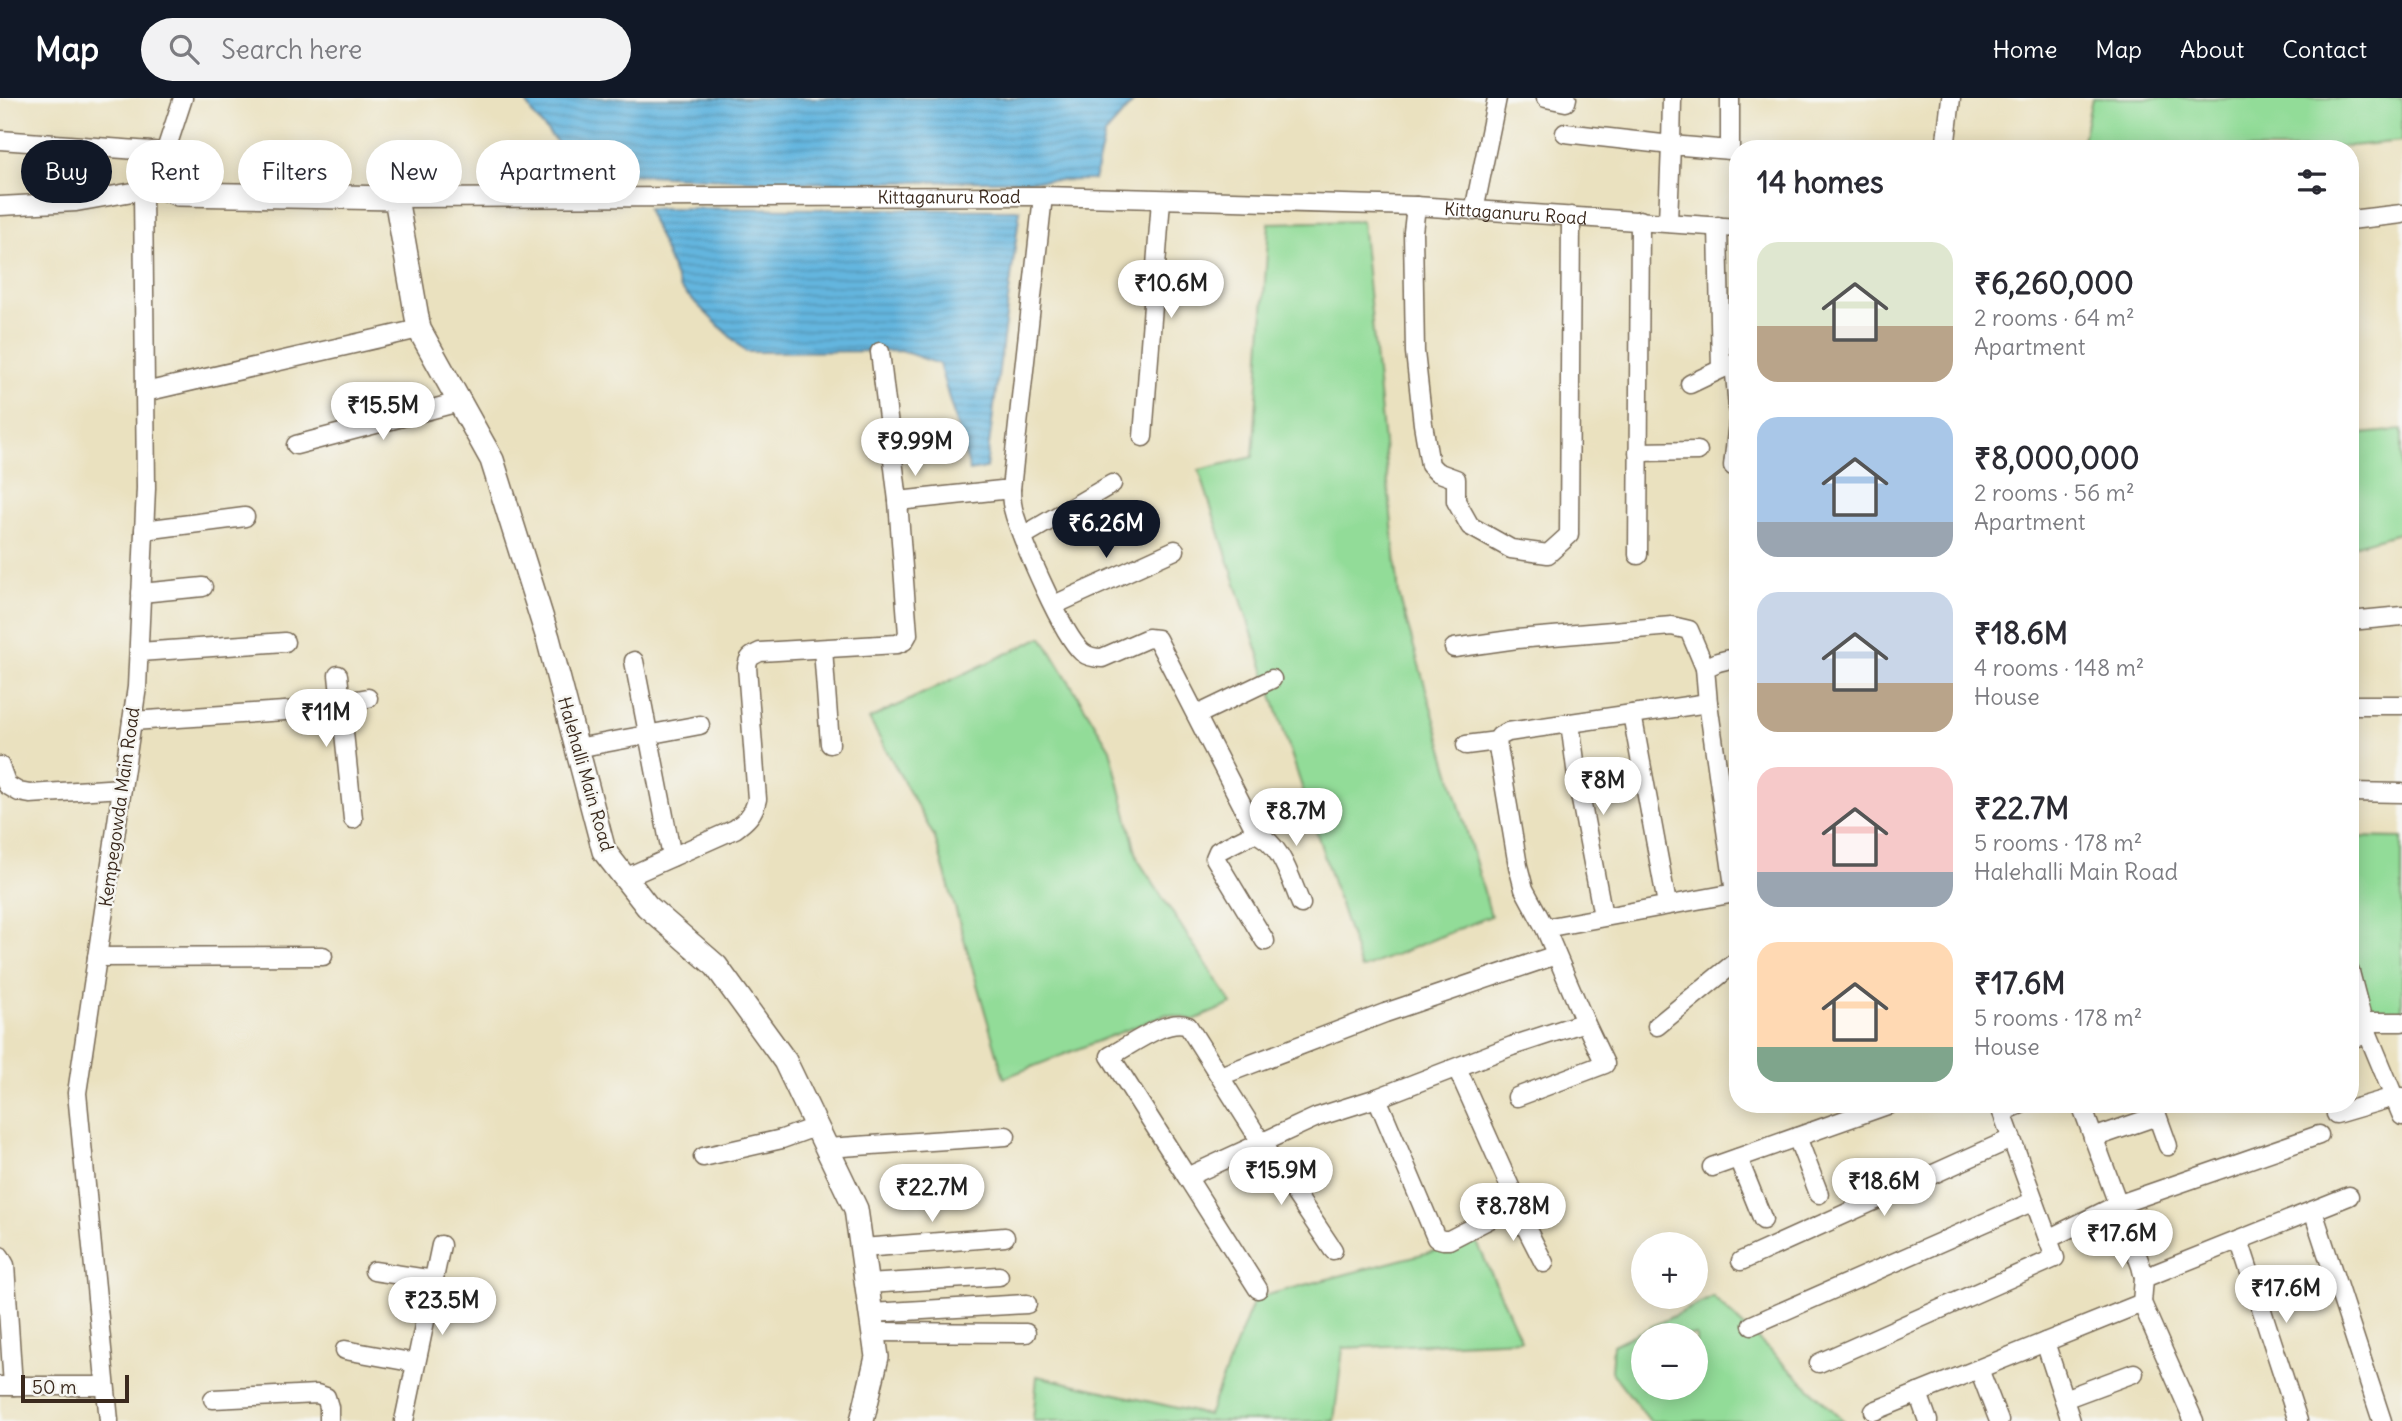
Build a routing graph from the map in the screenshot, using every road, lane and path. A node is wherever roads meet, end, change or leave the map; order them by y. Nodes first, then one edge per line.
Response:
1 (183, 98) edge
2 (1497, 98) edge
3 (1546, 98) edge
4 (1567, 98) edge
5 (1672, 98) edge
6 (1730, 98) edge
7 (1951, 98) edge
8 (1565, 133) dead end
9 (0, 140) edge
10 (169, 140) edge
11 (1730, 140) edge
12 (1946, 140) edge
13 (1671, 145) junction
14 (126, 149) edge
15 (1729, 150) edge
16 (126, 193) edge
17 (224, 195) edge
18 (1043, 196) junction
19 (366, 197) edge
20 (462, 198) edge
21 (1161, 200) junction
22 (152, 203) edge
23 (397, 203) edge
24 (0, 206) edge
25 (1416, 206) junction
26 (1474, 211) junction
27 (2402, 214) edge
28 (1571, 216) junction
29 (2359, 219) edge
30 (1640, 220) junction
31 (1668, 221) junction
32 (1718, 226) junction
33 (1729, 227) edge
34 (419, 329) junction
35 (1729, 343) edge
36 (880, 352) dead end
37 (1729, 365) edge
38 (1690, 384) dead end
39 (145, 392) junction
40 (459, 402) junction
41 (1143, 437) dead end
42 (296, 445) dead end
43 (1698, 451) dead end
44 (1638, 452) junction
45 (1112, 484) dead end
46 (1011, 489) junction
47 (898, 502) junction
48 (245, 517) dead end
49 (144, 530) junction
50 (1023, 536) junction
51 (1175, 550) dead end
52 (1637, 555) dead end
53 (203, 587) dead end
54 (141, 593) junction
55 (1054, 605) junction
56 (2402, 616) edge
57 (2359, 620) edge
58 (285, 642) dead end
59 (1454, 648) dead end
60 (823, 649) junction
61 (139, 652) junction
62 (1729, 659) edge
63 (634, 662) dead end
64 (1705, 668) junction
65 (338, 675) dead end
66 (1272, 679) dead end
67 (368, 698) dead end
68 (341, 702) junction
69 (1708, 703) junction
70 (2359, 705) edge
71 (2402, 705) edge
72 (1632, 714) junction
73 (1197, 715) junction
74 (132, 721) junction
75 (1570, 723) junction
76 (700, 725) dead end
77 (649, 735) junction
78 (1497, 741) junction
79 (830, 744) dead end
80 (1466, 745) dead end
81 (577, 748) junction
82 (0, 766) edge
83 (3, 786) edge
84 (122, 788) junction
85 (2359, 792) edge
86 (2402, 793) edge
87 (353, 819) dead end
88 (1254, 834) junction
89 (1729, 845) edge
90 (672, 856) junction
91 (625, 878) junction
92 (1729, 893) edge
93 (1301, 904) dead end
94 (1667, 904) junction
95 (1603, 916) junction
96 (1545, 928) junction
97 (1265, 941) dead end
98 (323, 956) dead end
99 (1556, 956) junction
100 (97, 957) junction
101 (1729, 967) edge
102 (1585, 1022) junction
103 (2402, 1022) edge
104 (1657, 1026) dead end
105 (2360, 1031) edge
106 (1457, 1068) junction
107 (1220, 1076) junction
108 (1517, 1097) dead end
109 (2398, 1097) edge
110 (1377, 1098) junction
111 (2359, 1108) edge
112 (1865, 1113) edge
113 (2003, 1113) edge
114 (2084, 1113) edge
115 (2148, 1113) edge
116 (2156, 1113) edge
117 (2340, 1113) edge
118 (2336, 1114) dead end
119 (2402, 1116) edge
120 (815, 1127) junction
121 (2319, 1135) dead end
122 (1006, 1136) dead end
123 (1797, 1137) junction
124 (2093, 1138) junction
125 (2011, 1139) junction
126 (1261, 1142) junction
127 (2168, 1146) dead end
128 (827, 1148) junction
129 (704, 1157) dead end
130 (1738, 1158) junction
131 (1712, 1167) dead end
132 (1186, 1177) junction
133 (1819, 1194) dead end
134 (2349, 1196) dead end
135 (2034, 1200) junction
136 (2117, 1205) junction
137 (1515, 1206) junction
138 (2313, 1211) junction
139 (1763, 1220) dead end
140 (1005, 1237) dead end
141 (2048, 1239) junction
142 (2239, 1240) junction
143 (441, 1245) dead end
144 (862, 1248) junction
145 (1333, 1250) dead end
146 (0, 1255) edge
147 (1741, 1261) dead end
148 (1545, 1263) dead end
149 (374, 1271) dead end
150 (999, 1276) dead end
151 (2144, 1278) junction
152 (434, 1280) junction
153 (867, 1284) junction
154 (1258, 1289) dead end
155 (2142, 1303) junction
156 (1027, 1304) dead end
157 (872, 1322) junction
158 (1752, 1325) dead end
159 (1026, 1333) dead end
160 (2045, 1342) junction
161 (345, 1350) dead end
162 (416, 1363) junction
163 (1819, 1363) dead end
164 (1979, 1369) junction
165 (2134, 1373) dead end
166 (6, 1386) edge
167 (106, 1386) junction
168 (1918, 1393) junction
169 (213, 1399) dead end
170 (2064, 1399) junction
171 (1874, 1411) dead end
172 (109, 1421) edge
173 (329, 1421) edge
174 (404, 1421) edge
175 (862, 1421) edge
176 (1928, 1421) edge
177 (1999, 1421) edge
178 (2071, 1421) edge
179 (2194, 1421) edge
180 (2298, 1421) edge
181 (2382, 1421) edge

1 - 10 street, Kempegowda Main Road
2 - 26 street
3 - 4 street
5 - 13 street
6 - 11 street
7 - 12 street
8 - 13 street
9 - 14 street
13 - 15 street
13 - 31 street
16 - 24 street
17 - 19 main road, Kittaganuru Road
18 - 20 street, Kittaganuru Road
18 - 21 street, Kittaganuru Road
18 - 46 street
21 - 25 street, Kittaganuru Road
21 - 41 street
22 - 39 street, Kempegowda Main Road
23 - 34 main road, Halehalli Main Road
25 - 26 street, Kittaganuru Road
25 - 28 street
26 - 28 street, Kittaganuru Road
27 - 29 street
28 - 30 street, Kittaganuru Road
30 - 31 street, Kittaganuru Road
30 - 44 street
31 - 32 street, Kittaganuru Road
32 - 33 street, Kittaganuru Road
32 - 35 street
34 - 39 street
34 - 40 main road, Halehalli Main Road
36 - 47 street
37 - 38 street
39 - 49 street, Kempegowda Main Road
40 - 42 street
40 - 81 main road, Halehalli Main Road
43 - 44 street
44 - 52 street
45 - 50 street
46 - 47 street
46 - 50 street
47 - 60 street
48 - 49 street
49 - 54 street, Kempegowda Main Road
50 - 55 street
51 - 55 street
53 - 54 street
54 - 61 street, Kempegowda Main Road
55 - 73 street
56 - 57 street
58 - 61 street
59 - 64 street
60 - 79 street
60 - 90 street
61 - 74 street, Kempegowda Main Road
62 - 64 street
63 - 77 street
64 - 69 street
65 - 68 street
66 - 73 street
67 - 68 street
68 - 74 street
68 - 87 street
69 - 72 street
69 - 89 street
70 - 71 street
72 - 75 street
72 - 94 street
73 - 88 street
74 - 84 street, Kempegowda Main Road
75 - 78 street
75 - 95 street
76 - 77 street
77 - 81 street
77 - 90 street
78 - 80 street
78 - 96 street
81 - 91 main road, Halehalli Main Road
82 - 83 street
83 - 84 street
84 - 100 street, Kempegowda Main Road
85 - 86 street
88 - 93 street
88 - 97 street
90 - 91 street
91 - 120 main road, Halehalli Main Road
92 - 94 street
94 - 95 street
95 - 96 street
96 - 99 street
98 - 100 street
99 - 102 street
99 - 107 street
100 - 167 street, Kempegowda Main Road
101 - 104 street
102 - 106 street
102 - 108 street
103 - 105 street
105 - 109 street
106 - 110 street
106 - 137 street
107 - 126 street
107 - 132 street
109 - 111 street
109 - 119 street
110 - 126 street
110 - 137 street
112 - 123 street
113 - 125 street
114 - 124 street
115 - 124 street
116 - 127 street
117 - 118 street
120 - 128 main road, Halehalli Main Road
120 - 129 street
121 - 136 street
122 - 128 street
123 - 130 street
123 - 133 street
124 - 136 street
125 - 135 street
125 - 147 street
126 - 132 street
126 - 145 street
128 - 144 main road, Halehalli Main Road
130 - 131 street
130 - 139 street
132 - 154 street
134 - 138 street
135 - 141 street
135 - 158 street
136 - 141 street
136 - 151 street
137 - 148 street
138 - 142 street
138 - 181 street
140 - 144 street
141 - 163 street
142 - 151 street
142 - 180 street
143 - 152 street
144 - 153 main road, Halehalli Main Road
146 - 166 street
149 - 152 street
150 - 153 street
151 - 155 street
152 - 162 street
153 - 157 main road, Halehalli Main Road
155 - 160 street
155 - 179 street
156 - 157 street
157 - 159 street
157 - 175 main road, Halehalli Main Road
160 - 164 street
160 - 170 street
161 - 162 street
162 - 174 street
164 - 168 street
164 - 177 street
165 - 170 street
166 - 167 street
167 - 172 street, Kempegowda Main Road
168 - 171 street
168 - 176 street
169 - 173 street
170 - 178 street

